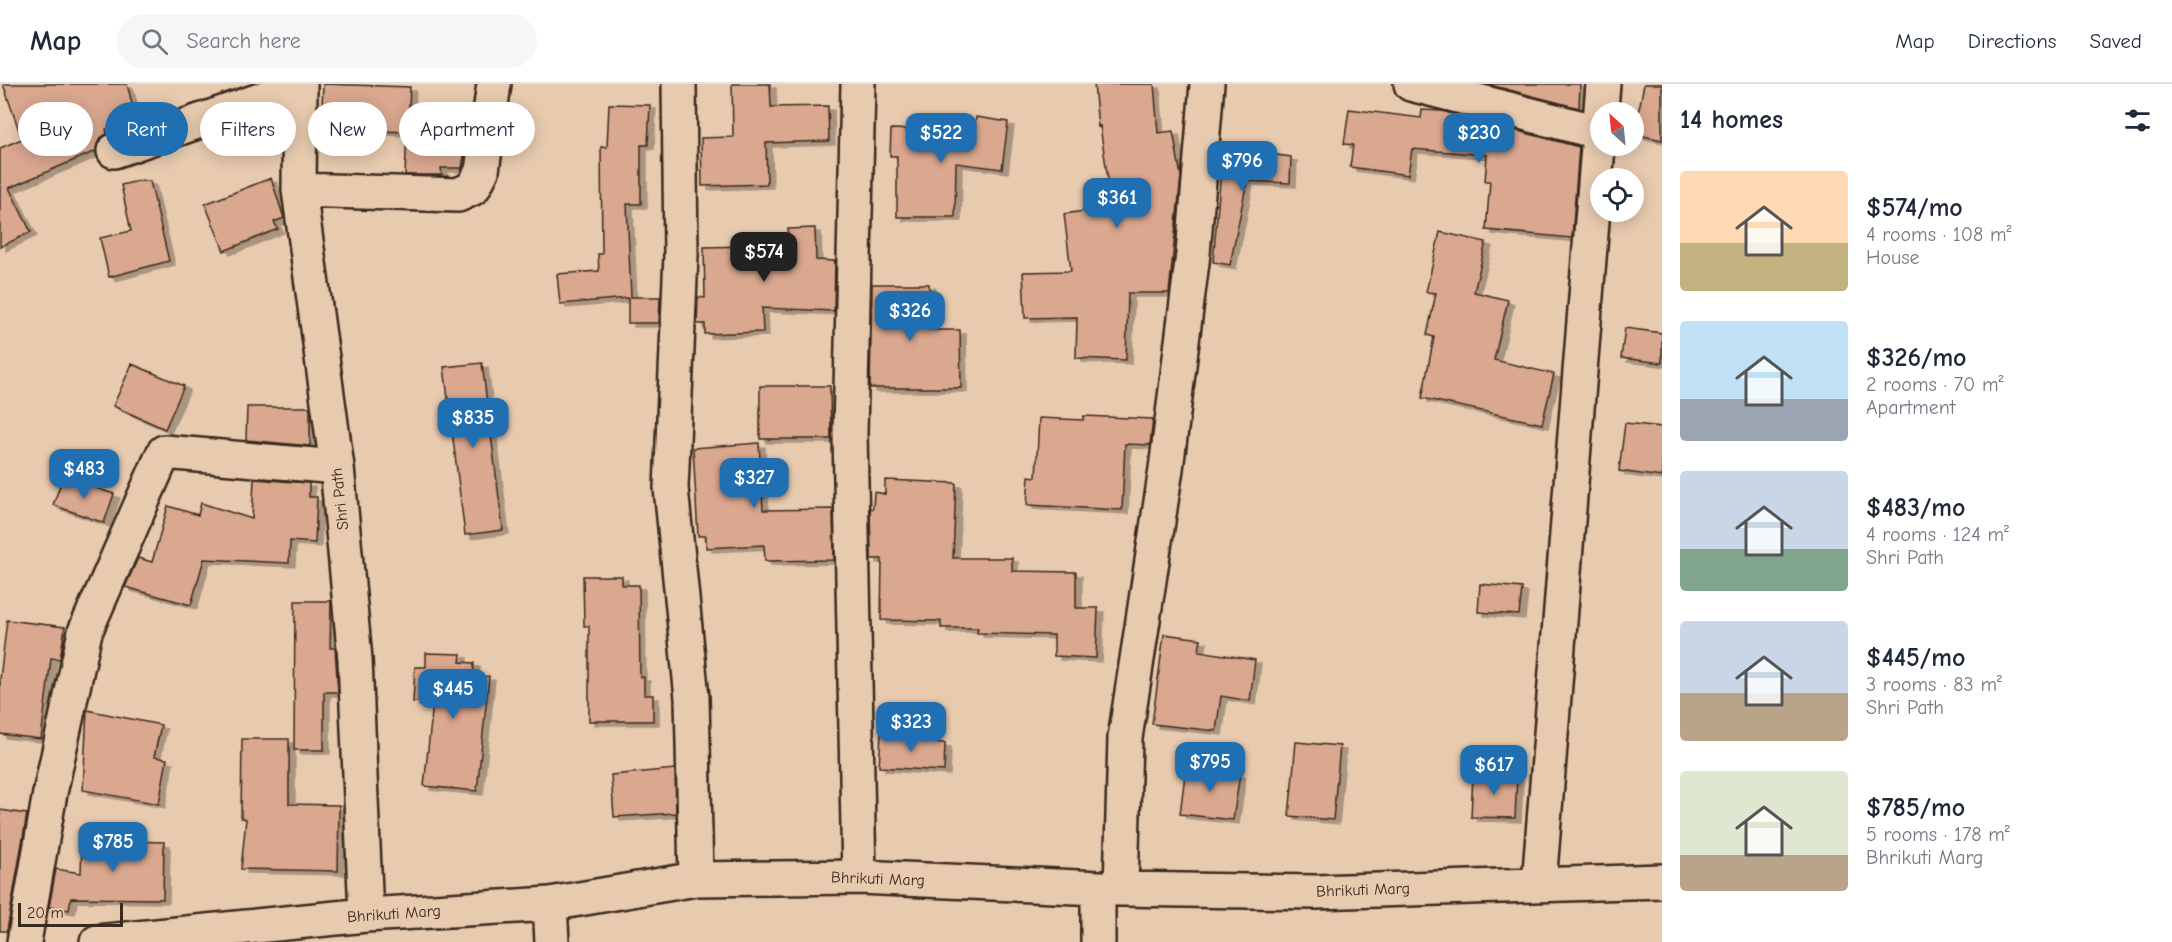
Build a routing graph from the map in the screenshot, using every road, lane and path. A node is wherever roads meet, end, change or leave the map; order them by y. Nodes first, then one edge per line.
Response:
1 (494, 84) edge
2 (679, 84) edge
3 (858, 84) edge
4 (1207, 84) edge
5 (1411, 84) edge
6 (1603, 84) edge
7 (300, 85) edge
8 (1602, 102) edge
9 (188, 125) edge
10 (1590, 130) edge
11 (1597, 156) edge
12 (299, 190) junction
13 (337, 467) junction
14 (859, 877) junction
15 (696, 879) junction
16 (1662, 881) edge
17 (1539, 884) junction
18 (1110, 888) junction
19 (550, 904) junction
20 (366, 915) junction
21 (285, 933) edge
22 (24, 942) edge
23 (96, 942) edge
24 (552, 942) edge
25 (1098, 942) edge

1 - 12 street
2 - 15 street
3 - 14 street
4 - 18 street
5 - 10 street
6 - 8 street
7 - 9 street
7 - 12 street, Shri Path
11 - 17 street
12 - 13 street, Shri Path
13 - 20 street, Shri Path
13 - 22 street
14 - 15 street, Bhrikuti Marg
14 - 18 street, Bhrikuti Marg
15 - 19 street, Bhrikuti Marg
16 - 17 street, Bhrikuti Marg
17 - 18 street, Bhrikuti Marg
18 - 25 street
19 - 20 street, Bhrikuti Marg
19 - 24 street
20 - 21 street, Bhrikuti Marg
21 - 23 street, Bhrikuti Marg

